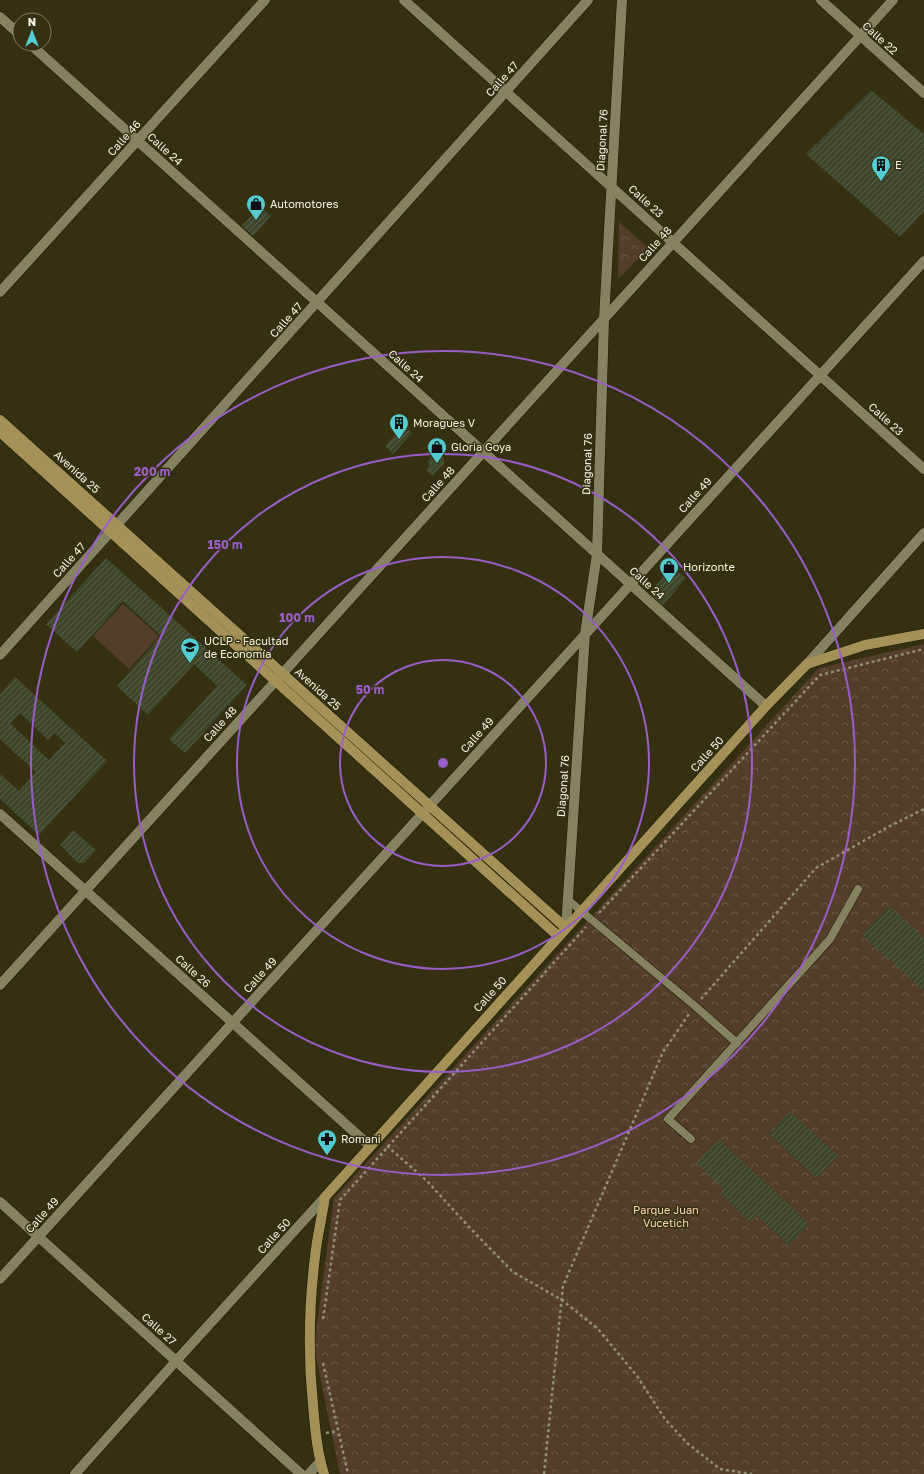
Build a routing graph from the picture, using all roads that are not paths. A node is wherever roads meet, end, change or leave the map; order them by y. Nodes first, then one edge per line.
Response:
1 (265, 0) edge
2 (404, 0) edge
3 (588, 0) edge
4 (622, 0) edge
5 (821, 0) edge
6 (893, 0) edge
7 (0, 18) edge
8 (12, 29) edge
9 (860, 36) junction
10 (39, 52) edge
11 (506, 92) junction
12 (924, 93) edge
13 (137, 141) junction
14 (611, 187) junction
15 (673, 242) junction
16 (924, 261) edge
17 (0, 292) edge
18 (317, 303) junction
19 (604, 319) junction
20 (820, 375) junction
21 (0, 420) edge
22 (0, 432) edge
23 (483, 452) junction
24 (924, 469) edge
25 (114, 528) junction
26 (924, 533) edge
27 (597, 554) junction
28 (630, 584) junction
29 (585, 634) junction
30 (924, 634) edge
31 (0, 655) edge
32 (807, 664) junction
33 (279, 677) junction
34 (766, 706) junction
35 (430, 806) junction
36 (0, 814) edge
37 (422, 814) junction
38 (858, 889) dead end
39 (86, 890) junction
40 (568, 900) junction
41 (581, 911) junction
42 (566, 928) junction
43 (558, 936) junction
44 (0, 985) edge
45 (232, 1022) junction
46 (736, 1043) junction
47 (691, 1139) dead end
48 (373, 1142) junction
49 (325, 1197) junction
50 (0, 1202) edge
51 (38, 1236) junction
52 (0, 1279) edge
53 (176, 1361) junction
54 (320, 1462) junction
55 (75, 1474) edge
56 (301, 1474) edge
57 (309, 1474) edge
58 (324, 1474) edge

1 - 13 street, Calle 46
2 - 11 street, Calle 23
3 - 11 street, Calle 47
4 - 14 street, Diagonal 76
5 - 9 street, Calle 22
6 - 9 street, Calle 48
7 - 8 street
9 - 12 street, Calle 22
9 - 15 street, Calle 48
10 - 13 street, Calle 24
11 - 14 street, Calle 23
11 - 18 street, Calle 47
13 - 17 street, Calle 46
13 - 18 street, Calle 24
14 - 15 street, Calle 23
14 - 19 street, Diagonal 76
15 - 19 street, Calle 48
15 - 20 street, Calle 23
16 - 20 street, Calle 49
18 - 23 street, Calle 24
18 - 25 street, Calle 47
19 - 23 street, Calle 48
19 - 27 street, Diagonal 76
20 - 24 street, Calle 23
20 - 28 street, Calle 49
21 - 25 main road, Avenida 25
22 - 25 main road, Avenida 25
23 - 27 street, Calle 24
23 - 33 street, Calle 48
25 - 31 street, Calle 47
25 - 33 main road, Avenida 25
26 - 32 street, Calle 50
27 - 28 street, Calle 24
27 - 29 street, Diagonal 76
28 - 29 street, Calle 49
28 - 34 street, Calle 24
29 - 35 street, Calle 49
29 - 40 street, Diagonal 76
30 - 32 main road
32 - 34 main road, Calle 50
33 - 35 main road, Avenida 25
33 - 37 main road, Avenida 25
33 - 39 street, Calle 48
34 - 41 main road, Calle 50
35 - 37 street, Calle 49
35 - 42 main road, Avenida 25
36 - 39 street, Calle 26
37 - 43 main road, Avenida 25
37 - 45 street, Calle 49
38 - 46 lane
39 - 44 street, Calle 48
39 - 45 street, Calle 26
40 - 41 lane
40 - 42 street, Diagonal 76
41 - 42 main road, Calle 50
41 - 46 lane
42 - 43 main road, Calle 50
43 - 48 main road, Calle 50
45 - 48 street, Calle 26
45 - 51 street, Calle 49
46 - 47 lane
48 - 49 main road, Calle 50
49 - 53 street, Calle 50
49 - 54 main road
50 - 51 street, Calle 27
51 - 52 street, Calle 49
51 - 53 street, Calle 27
53 - 55 street, Calle 50
53 - 56 street, Calle 27
54 - 57 street
54 - 58 main road

